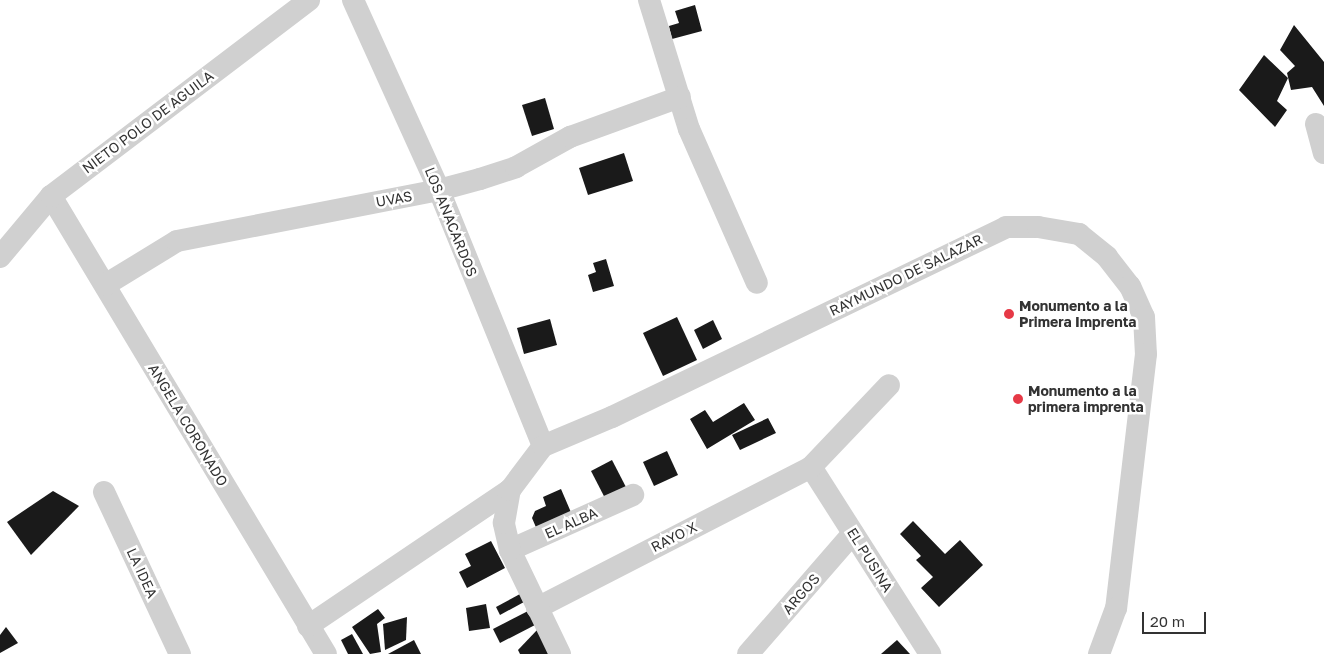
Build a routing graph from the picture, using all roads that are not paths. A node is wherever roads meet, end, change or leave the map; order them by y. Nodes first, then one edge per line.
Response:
1 (309, 0) edge
2 (353, 0) edge
3 (649, 0) edge
4 (683, 106) junction
5 (1316, 124) dead end
6 (1324, 153) edge
7 (439, 190) junction
8 (51, 196) junction
9 (0, 257) edge
10 (757, 283) dead end
11 (105, 285) junction
12 (889, 385) dead end
13 (543, 446) junction
14 (811, 467) junction
15 (510, 490) junction
16 (104, 492) dead end
17 (633, 495) dead end
18 (853, 533) junction
19 (510, 550) junction
20 (538, 608) junction
21 (308, 626) junction
22 (180, 654) edge
23 (326, 654) edge
24 (560, 654) edge
25 (748, 654) edge
26 (930, 654) edge
27 (1099, 654) edge

1 - 8 street, NIETO POLO DE AGUILA
2 - 7 street, LOS ANACARDOS
3 - 4 street
4 - 7 street, UVAS
4 - 10 street
5 - 6 street
7 - 11 street, UVAS
7 - 13 street, LOS ANACARDOS
8 - 9 street, NIETO POLO DE AGUILA
8 - 11 street, ANGELA CORONADO
11 - 21 street, ANGELA CORONADO
12 - 14 street, RAYO X
13 - 15 street, RAYMUNDO DE SALAZAR
13 - 27 street, RAYMUNDO DE SALAZAR
14 - 18 street, EL PUSINA
14 - 20 street, RAYO X
15 - 19 street, RAYMUNDO DE SALAZAR
15 - 21 street
16 - 22 street, LA IDEA
17 - 19 street, EL ALBA
18 - 25 street, ARGOS
18 - 26 street, EL PUSINA
19 - 20 street, RAYMUNDO DE SALAZAR
20 - 24 street, RAYMUNDO DE SALAZAR
21 - 23 street, ANGELA CORONADO

